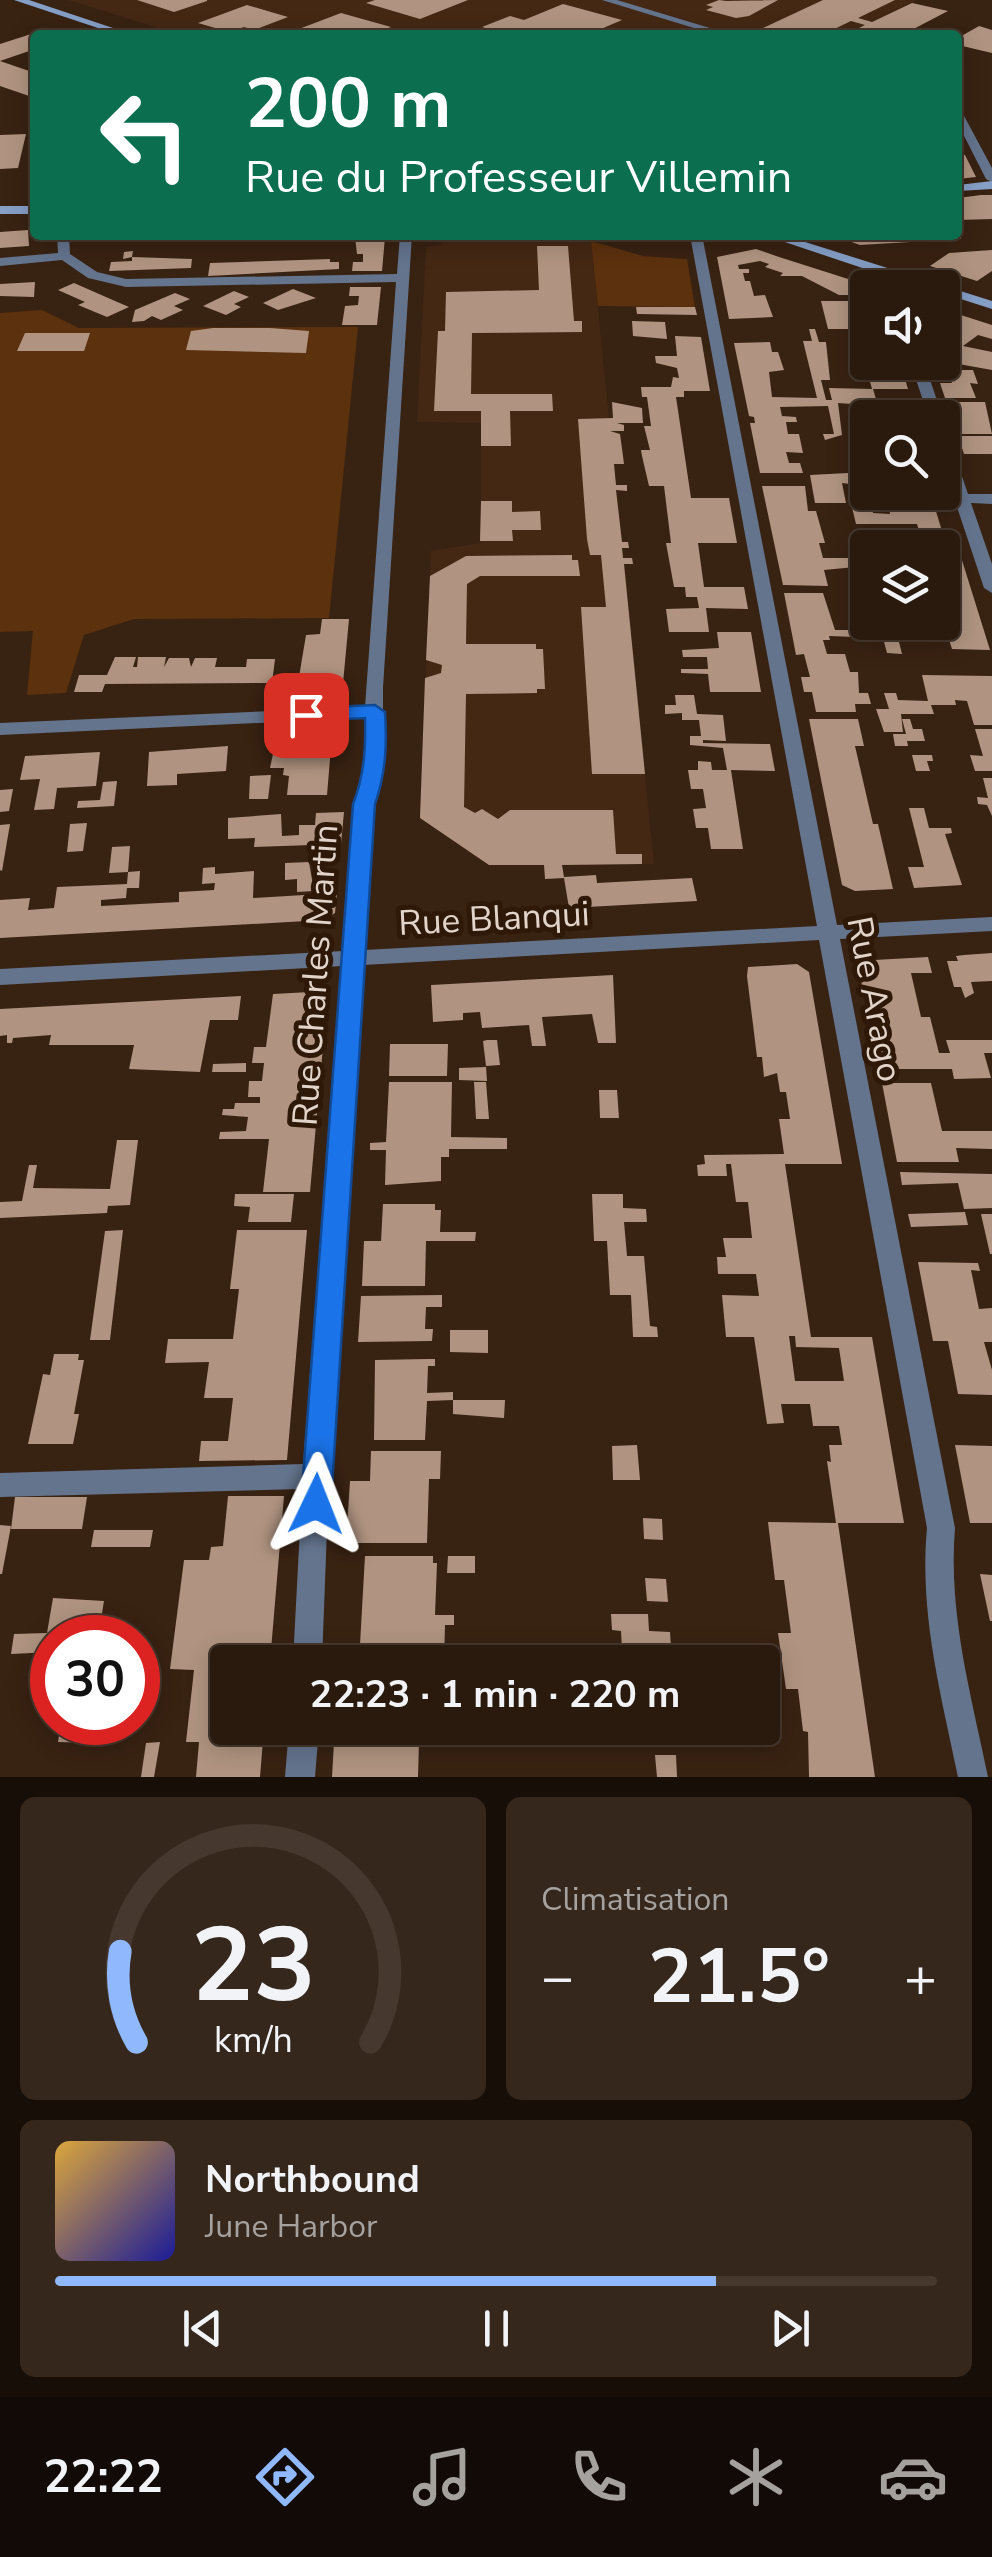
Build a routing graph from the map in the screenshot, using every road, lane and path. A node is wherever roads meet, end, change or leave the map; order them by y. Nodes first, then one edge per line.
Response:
1 (19, 0) edge
2 (606, 0) edge
3 (113, 30) edge
4 (711, 30) edge
5 (962, 122) edge
6 (992, 182) edge
7 (962, 187) edge
8 (0, 210) edge
9 (30, 210) edge
10 (63, 240) edge
11 (406, 240) edge
12 (697, 240) edge
13 (785, 240) edge
14 (64, 256) junction
15 (0, 262) edge
16 (872, 270) edge
17 (404, 278) junction
18 (960, 295) edge
19 (992, 305) edge
20 (960, 489) edge
21 (963, 498) junction
22 (992, 499) edge
23 (992, 588) edge
24 (375, 712) junction
25 (0, 729) edge
26 (992, 924) edge
27 (831, 933) junction
28 (356, 958) junction
29 (0, 977) edge
30 (316, 1476) junction
31 (0, 1485) edge
32 (309, 1645) edge
33 (303, 1745) edge
34 (300, 1777) edge
35 (974, 1777) edge

1 - 3 street
2 - 4 street
5 - 6 street
6 - 7 street
8 - 9 street
10 - 14 street
11 - 17 street, Rue Charles Martin
12 - 27 street, Rue Arago
13 - 16 street
14 - 15 street
14 - 17 street
17 - 24 street, Rue Charles Martin
18 - 19 street
20 - 21 street
21 - 22 street
21 - 23 street
24 - 25 street
24 - 28 street, Rue Charles Martin
26 - 27 street, Rue Blanqui
27 - 28 street, Rue Blanqui
27 - 35 street, Rue Arago
28 - 29 street, Rue Blanqui
28 - 30 street, Rue Charles Martin
30 - 31 street
30 - 32 street, Rue Charles Martin
33 - 34 street

